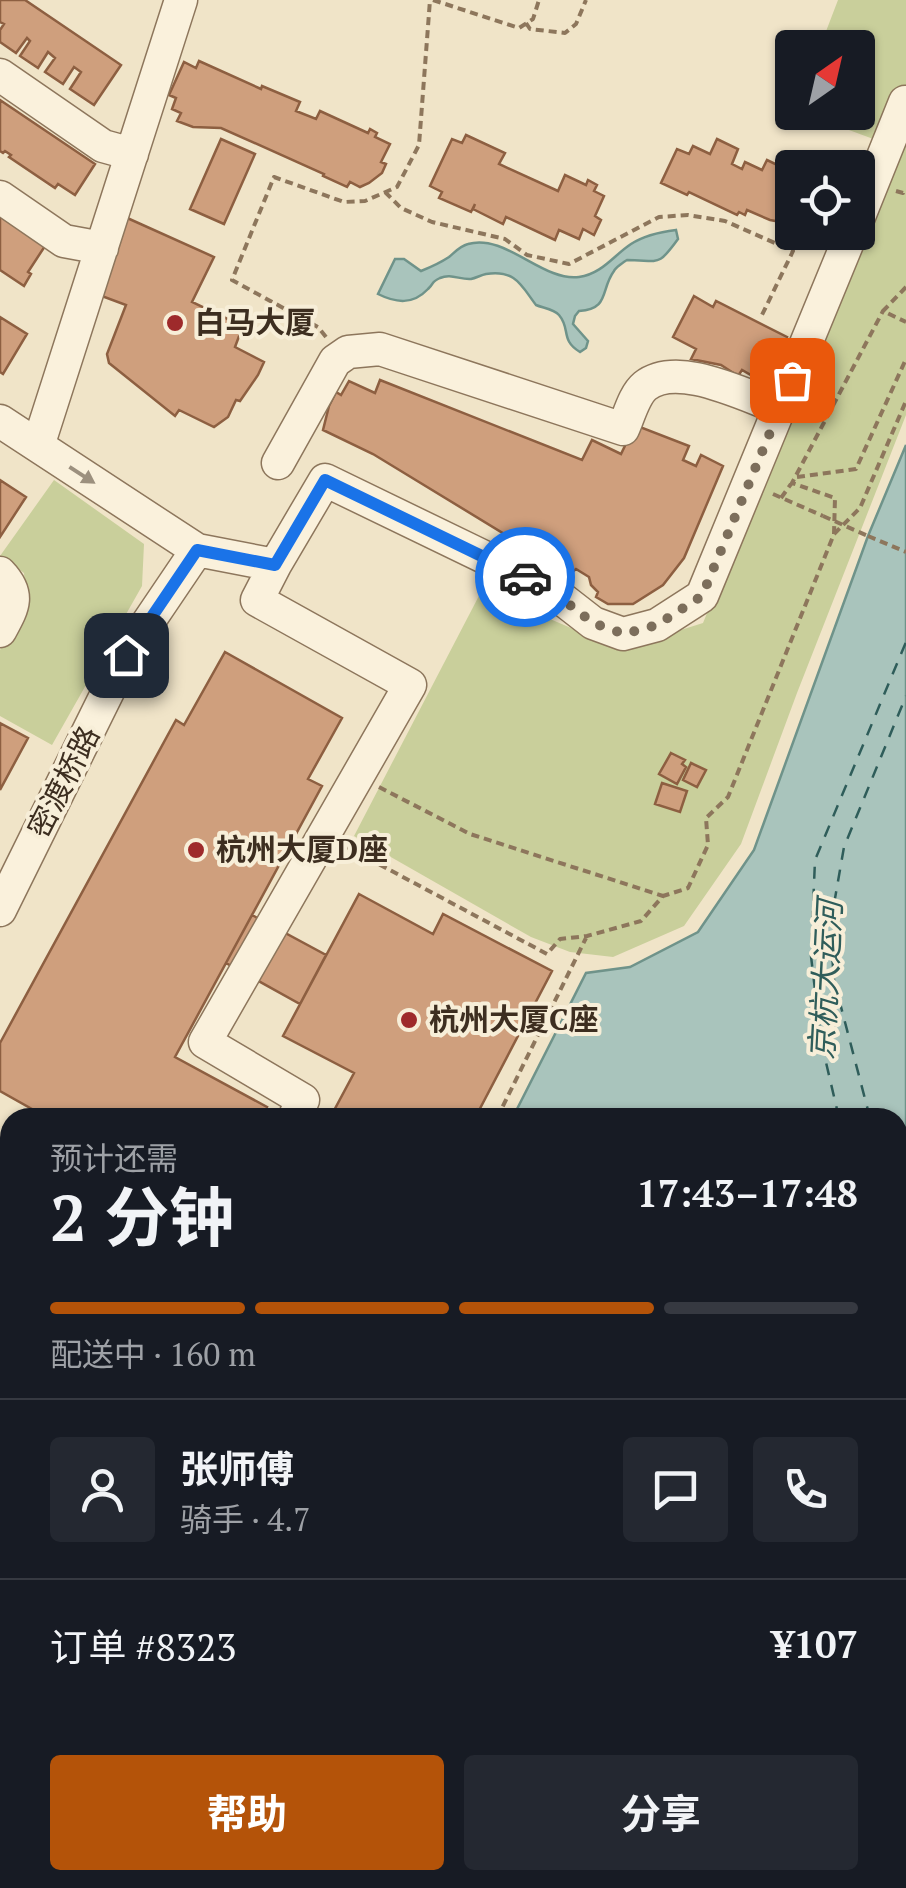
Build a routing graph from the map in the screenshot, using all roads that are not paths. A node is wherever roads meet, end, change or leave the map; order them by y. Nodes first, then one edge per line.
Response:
1 (182, 0) edge
2 (0, 75) edge
3 (905, 102) edge
4 (132, 154) junction
5 (875, 177) edge
6 (0, 197) edge
7 (102, 248) junction
8 (845, 250) edge
9 (781, 408) junction
10 (0, 421) edge
11 (38, 446) junction
12 (278, 463) dead end
13 (197, 550) junction
14 (275, 565) junction
15 (0, 573) edge
16 (0, 631) edge
17 (5, 888) edge
18 (299, 1108) edge

1 - 4 street
2 - 4 street
3 - 5 street
4 - 7 street
6 - 7 street
7 - 11 street
8 - 9 street
9 - 12 street
9 - 14 street
10 - 11 street
11 -> 13 street
13 - 14 street
13 - 17 street, 密渡桥路
14 - 18 street
15 - 16 street

